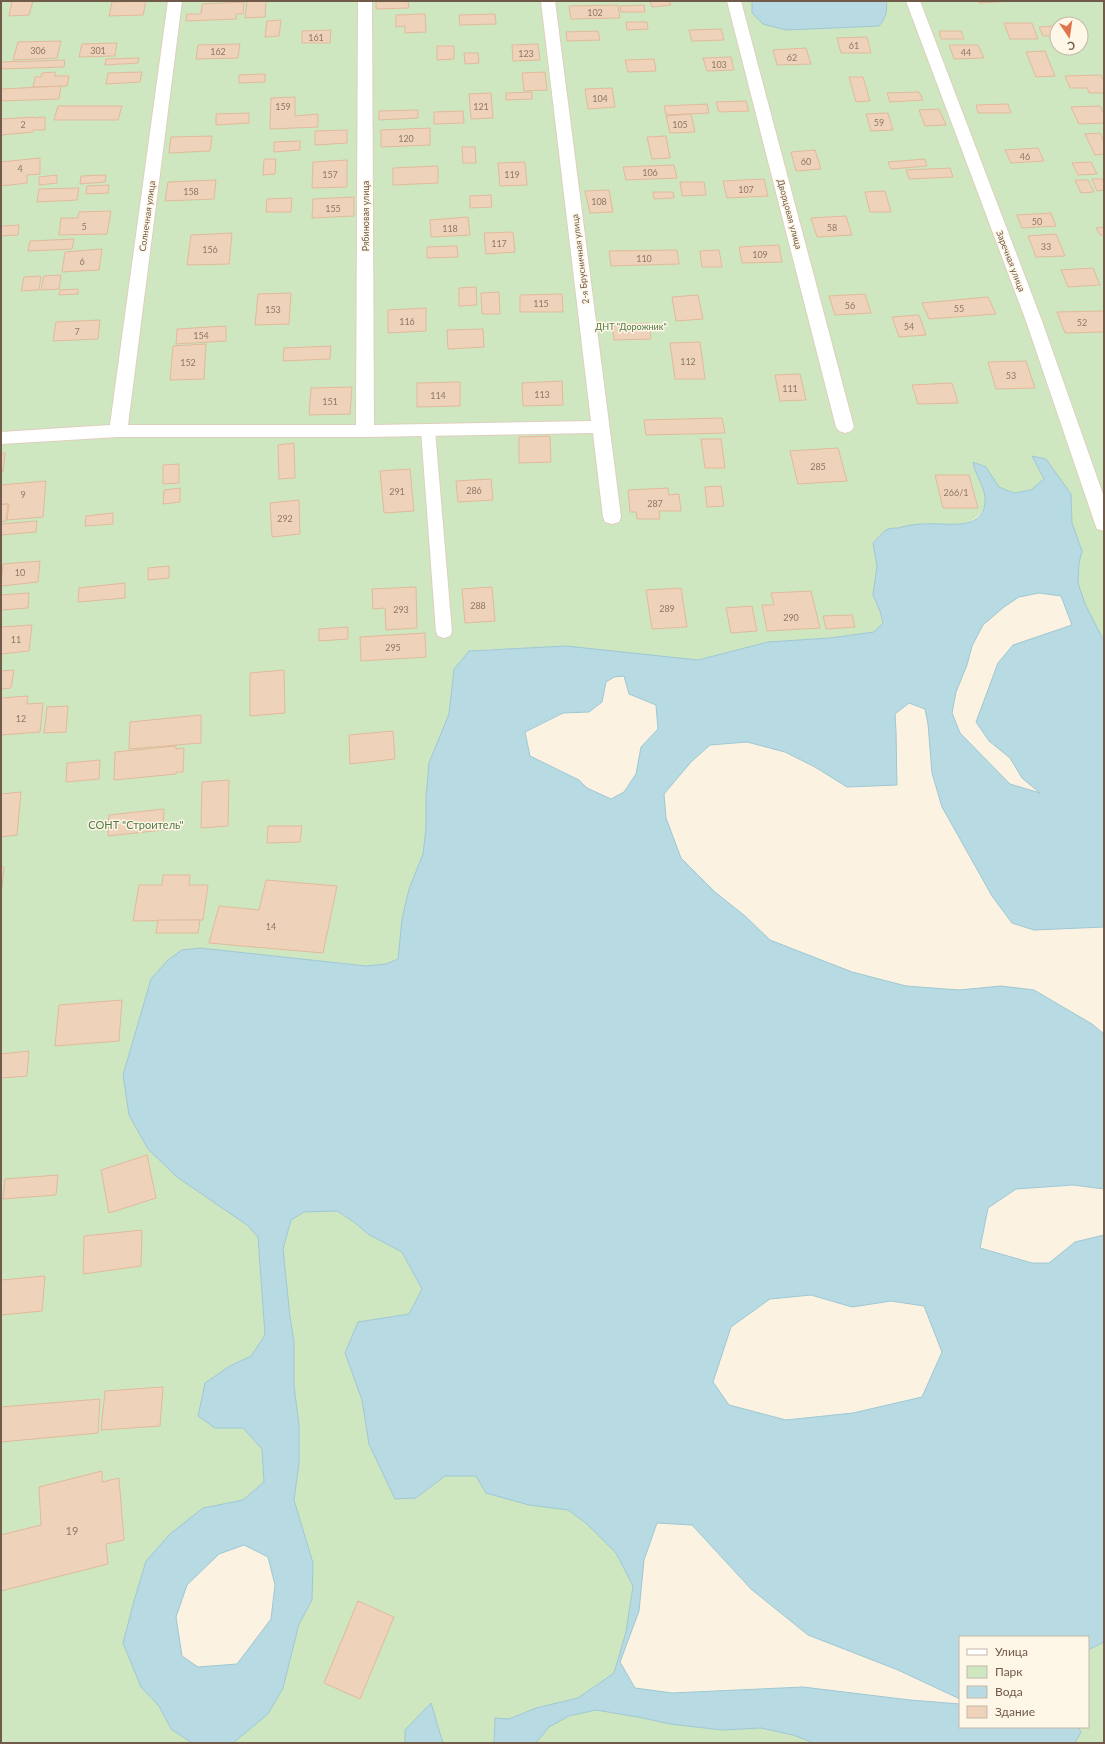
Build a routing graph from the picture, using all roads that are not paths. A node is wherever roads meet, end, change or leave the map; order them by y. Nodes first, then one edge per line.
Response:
1 (176, 1) edge
2 (365, 1) edge
3 (548, 1) edge
4 (734, 1) edge
5 (913, 1) edge
6 (601, 427) junction
7 (845, 427) dead end
8 (428, 430) junction
9 (118, 431) junction
10 (365, 431) junction
11 (1, 438) edge
12 (612, 517) dead end
13 (1104, 524) edge
14 (444, 632) dead end

1 - 9 street, Солнечная улица
2 - 10 street, Рябиновая улица
3 - 6 street, 2-я Брусничная улица
4 - 7 street, Дворцовая улица
5 - 13 street, Заречная улица
6 - 8 street
6 - 12 street, 2-я Брусничная улица
8 - 10 street
8 - 14 lane
9 - 10 street
9 - 11 street

